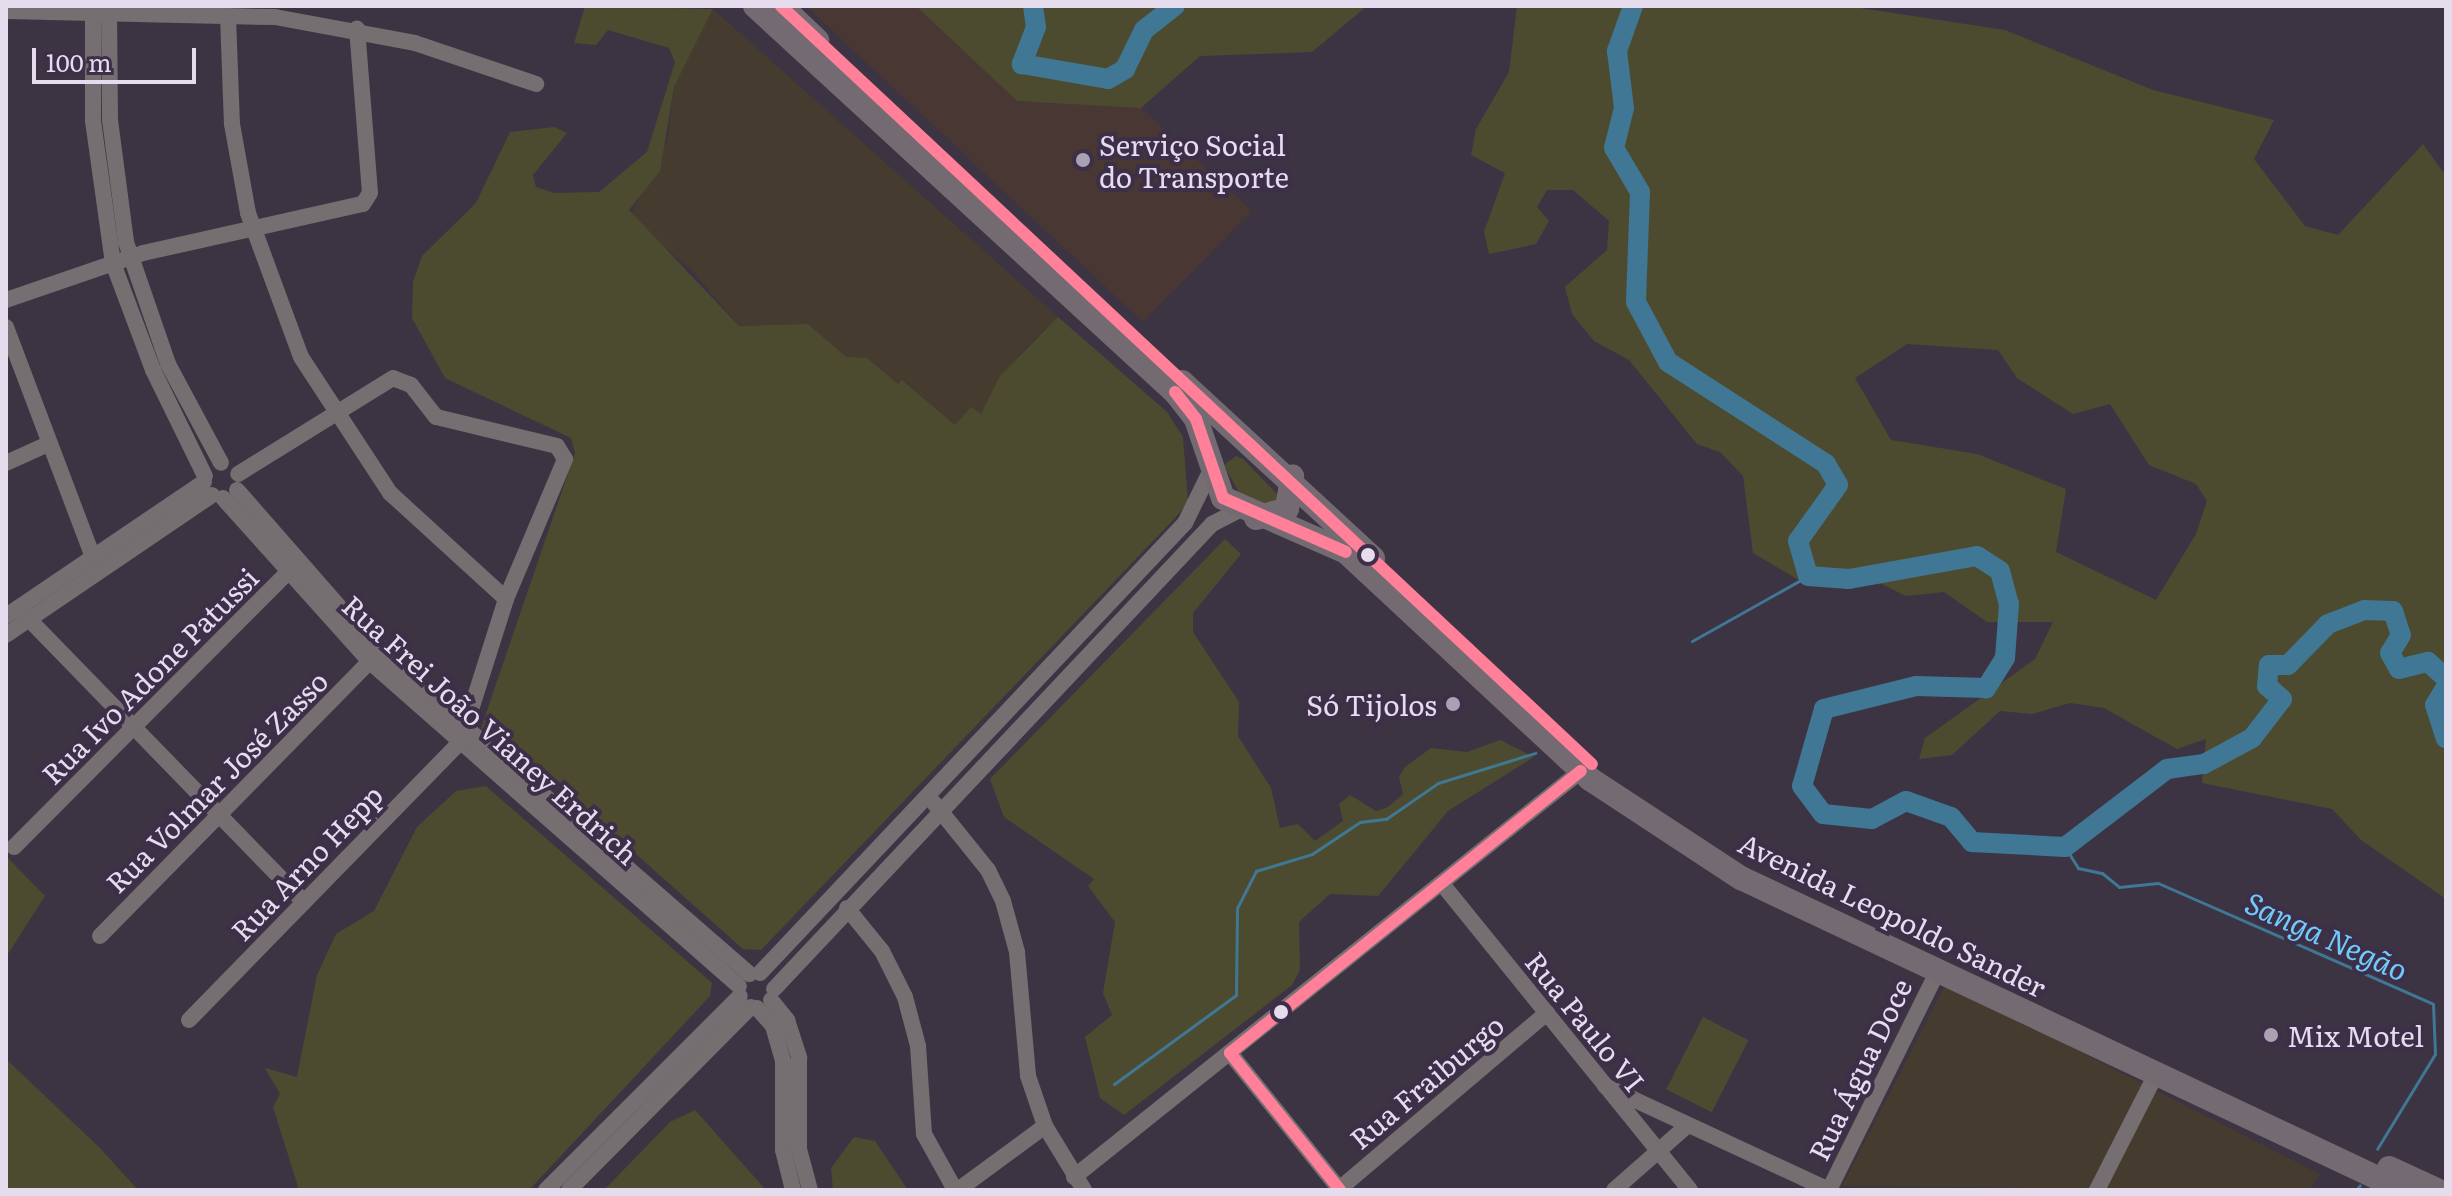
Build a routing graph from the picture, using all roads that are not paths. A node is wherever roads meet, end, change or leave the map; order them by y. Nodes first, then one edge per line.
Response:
1 (755, 6) edge
2 (781, 6) edge
3 (101, 10) edge
4 (6, 11) edge
5 (228, 16) junction
6 (357, 29) junction
7 (536, 84) dead end
8 (252, 229) junction
9 (121, 260) junction
10 (6, 300) edge
11 (6, 327) edge
12 (336, 417) junction
13 (1252, 442) junction
14 (50, 443) junction
15 (6, 463) edge
16 (1209, 474) junction
17 (1292, 476) junction
18 (220, 486) junction
19 (1248, 514) junction
20 (93, 557) junction
21 (286, 574) junction
22 (506, 599) junction
23 (17, 615) edge
24 (6, 635) edge
25 (374, 657) junction
26 (132, 729) junction
27 (464, 735) junction
28 (1581, 771) junction
29 (928, 797) junction
30 (941, 809) junction
31 (219, 816) junction
32 (14, 847) dead end
33 (1443, 885) junction
34 (304, 902) junction
35 (847, 908) junction
36 (100, 936) dead end
37 (1937, 972) junction
38 (755, 992) junction
39 (1547, 1013) junction
40 (189, 1020) dead end
41 (1230, 1053) junction
42 (2156, 1074) junction
43 (1605, 1086) junction
44 (1688, 1125) junction
45 (1045, 1126) junction
46 (1659, 1154) junction
47 (1079, 1184) edge
48 (546, 1190) edge
49 (569, 1190) edge
50 (793, 1190) edge
51 (810, 1190) edge
52 (956, 1190) edge
53 (1339, 1190) edge
54 (1614, 1190) edge
55 (1690, 1190) edge
56 (1829, 1190) edge
57 (2097, 1190) edge
58 (2403, 1190) edge
59 (2437, 1190) edge

1 - 16 highway
2 - 13 highway, Avenida Leopoldo Sander
3 - 4 street
3 - 5 street
3 - 9 street, Rua Frei João Vianey Erdrich
5 - 6 street
5 - 8 street
6 - 7 street
6 - 8 street
8 - 9 street
8 - 12 street
9 - 10 street
9 - 18 street, Rua Frei João Vianey Erdrich
9 - 18 street, Rua Frei João Vianey Erdrich
11 - 14 street
12 - 18 street
12 - 22 street
12 - 22 street
13 - 16 highway
13 - 17 highway, Avenida Leopoldo Sander
14 - 15 street
14 - 20 street
16 - 19 highway
16 - 29 street
17 - 19 highway
17 - 59 highway, Avenida Leopoldo Sander
18 - 20 street
18 - 21 street, Rua Frei João Vianey Erdrich
18 - 23 street
18 - 25 street, Rua Frei João Vianey Erdrich
19 - 28 highway, Avenida Leopoldo Sander
19 - 30 street
20 - 23 street
21 - 25 street, Rua Frei João Vianey Erdrich
21 - 26 street, Rua Ivo Adone Patussi
22 - 27 street
23 - 24 street
23 - 26 street
25 - 27 street, Rua Frei João Vianey Erdrich
25 - 31 street, Rua Volmar José Zasso
26 - 31 street
26 - 32 street, Rua Ivo Adone Patussi
27 - 34 street, Rua Arno Hepp
27 - 38 street, Rua Frei João Vianey Erdrich
28 - 33 street
28 - 37 highway, Avenida Leopoldo Sander
29 - 30 street
29 - 38 street
30 - 35 street
30 - 45 street
31 - 34 street
31 - 36 street, Rua Volmar José Zasso
33 - 39 street, Rua Paulo VI
33 - 41 street
34 - 40 street, Rua Arno Hepp
35 - 38 street
35 - 52 street
37 - 42 highway, Avenida Leopoldo Sander
37 - 56 street, Rua Água Doce
38 - 48 street
38 - 49 street
38 - 50 street, Rua Frei João Vianey Erdrich
38 - 51 street, Rua Frei João Vianey Erdrich
39 - 43 street, Rua Paulo VI
39 - 53 street, Rua Fraiburgo
41 - 47 street
41 - 53 street
42 - 57 street
42 - 58 highway, Avenida Leopoldo Sander
43 - 44 street
43 - 46 street, Rua Paulo VI
44 - 46 street
44 - 56 street
45 - 47 street
45 - 52 street
46 - 54 street
46 - 55 street, Rua Paulo VI

